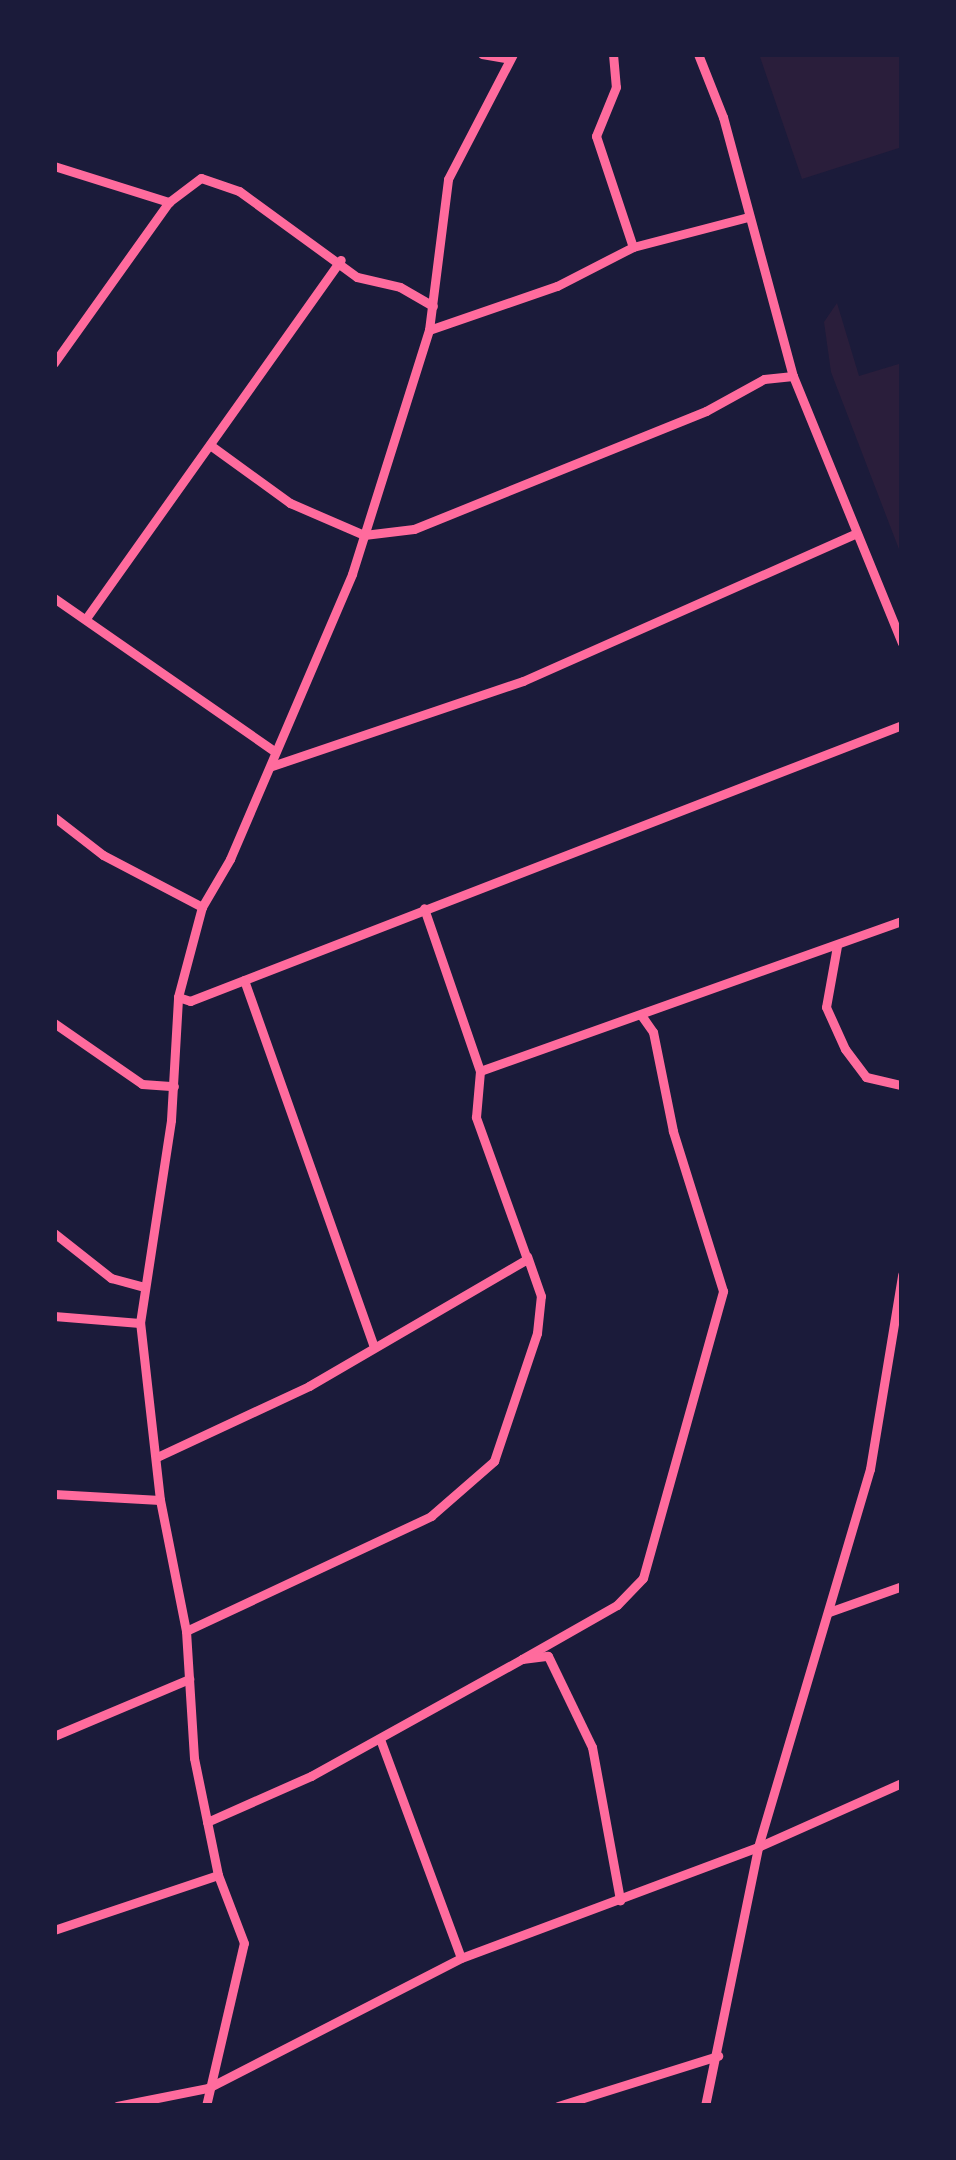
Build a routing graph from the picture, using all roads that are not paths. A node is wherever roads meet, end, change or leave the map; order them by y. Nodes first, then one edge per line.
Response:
1 (482, 54) edge
2 (613, 54) edge
3 (698, 54) edge
4 (512, 56) edge
5 (54, 166) edge
6 (169, 202) junction
7 (748, 217) junction
8 (633, 247) junction
9 (341, 260) junction
10 (434, 306) junction
11 (429, 330) junction
12 (59, 347) edge
13 (54, 363) edge
14 (793, 376) junction
15 (210, 445) junction
16 (855, 534) junction
17 (364, 535) junction
18 (54, 598) edge
19 (87, 617) junction
20 (902, 643) edge
21 (902, 725) edge
22 (274, 751) junction
23 (272, 766) junction
24 (54, 817) edge
25 (202, 907) junction
26 (424, 908) junction
27 (902, 921) edge
28 (837, 946) junction
29 (244, 980) junction
30 (178, 997) junction
31 (641, 1016) junction
32 (54, 1023) edge
33 (480, 1071) junction
34 (902, 1084) edge
35 (174, 1086) junction
36 (54, 1233) edge
37 (523, 1243) junction
38 (902, 1275) edge
39 (144, 1287) junction
40 (54, 1316) edge
41 (140, 1323) junction
42 (373, 1345) junction
43 (157, 1456) junction
44 (54, 1495) edge
45 (160, 1500) junction
46 (902, 1586) edge
47 (830, 1612) junction
48 (186, 1630) junction
49 (522, 1659) junction
50 (189, 1679) junction
51 (54, 1736) edge
52 (380, 1739) junction
53 (902, 1783) edge
54 (207, 1822) junction
55 (758, 1847) junction
56 (218, 1875) junction
57 (620, 1900) junction
58 (54, 1930) edge
59 (461, 1958) junction
60 (718, 2056) junction
61 (208, 2088) junction
62 (117, 2106) edge
63 (206, 2106) edge
64 (558, 2106) edge
65 (705, 2106) edge

1 - 4 street
2 - 8 street
3 - 7 street
4 - 10 street
5 - 6 street
6 - 9 street
6 - 12 street
7 - 8 street
7 - 14 street
8 - 11 street
9 - 10 street
9 - 15 street
10 - 11 street
11 - 17 street
12 - 13 street
14 - 16 street
14 - 17 street
15 - 17 street
15 - 19 street
16 - 20 street
16 - 23 street
17 - 22 street
18 - 19 street
19 - 22 street
21 - 26 street
22 - 23 street
23 - 25 street
24 - 25 street
25 - 30 street
26 - 29 street
26 - 33 street
27 - 28 street
28 - 31 street
28 - 34 street
29 - 30 street
29 - 42 street
30 - 35 street
31 - 33 street
31 - 49 street
32 - 35 street
33 - 37 street
35 - 39 street
36 - 39 street
37 - 42 street
37 - 48 street
38 - 47 street
39 - 41 street
40 - 41 street
41 - 43 street
42 - 43 street
43 - 45 street
44 - 45 street
45 - 48 street
46 - 47 street
47 - 55 street
48 - 50 street
49 - 52 street
49 - 57 street
50 - 51 street
50 - 54 street
52 - 54 street
52 - 59 street
53 - 55 street
54 - 56 street
55 - 57 street
55 - 60 street
56 - 58 street
56 - 61 street
57 - 59 street
59 - 61 street
60 - 64 street
60 - 65 street
61 - 62 street
61 - 63 street

